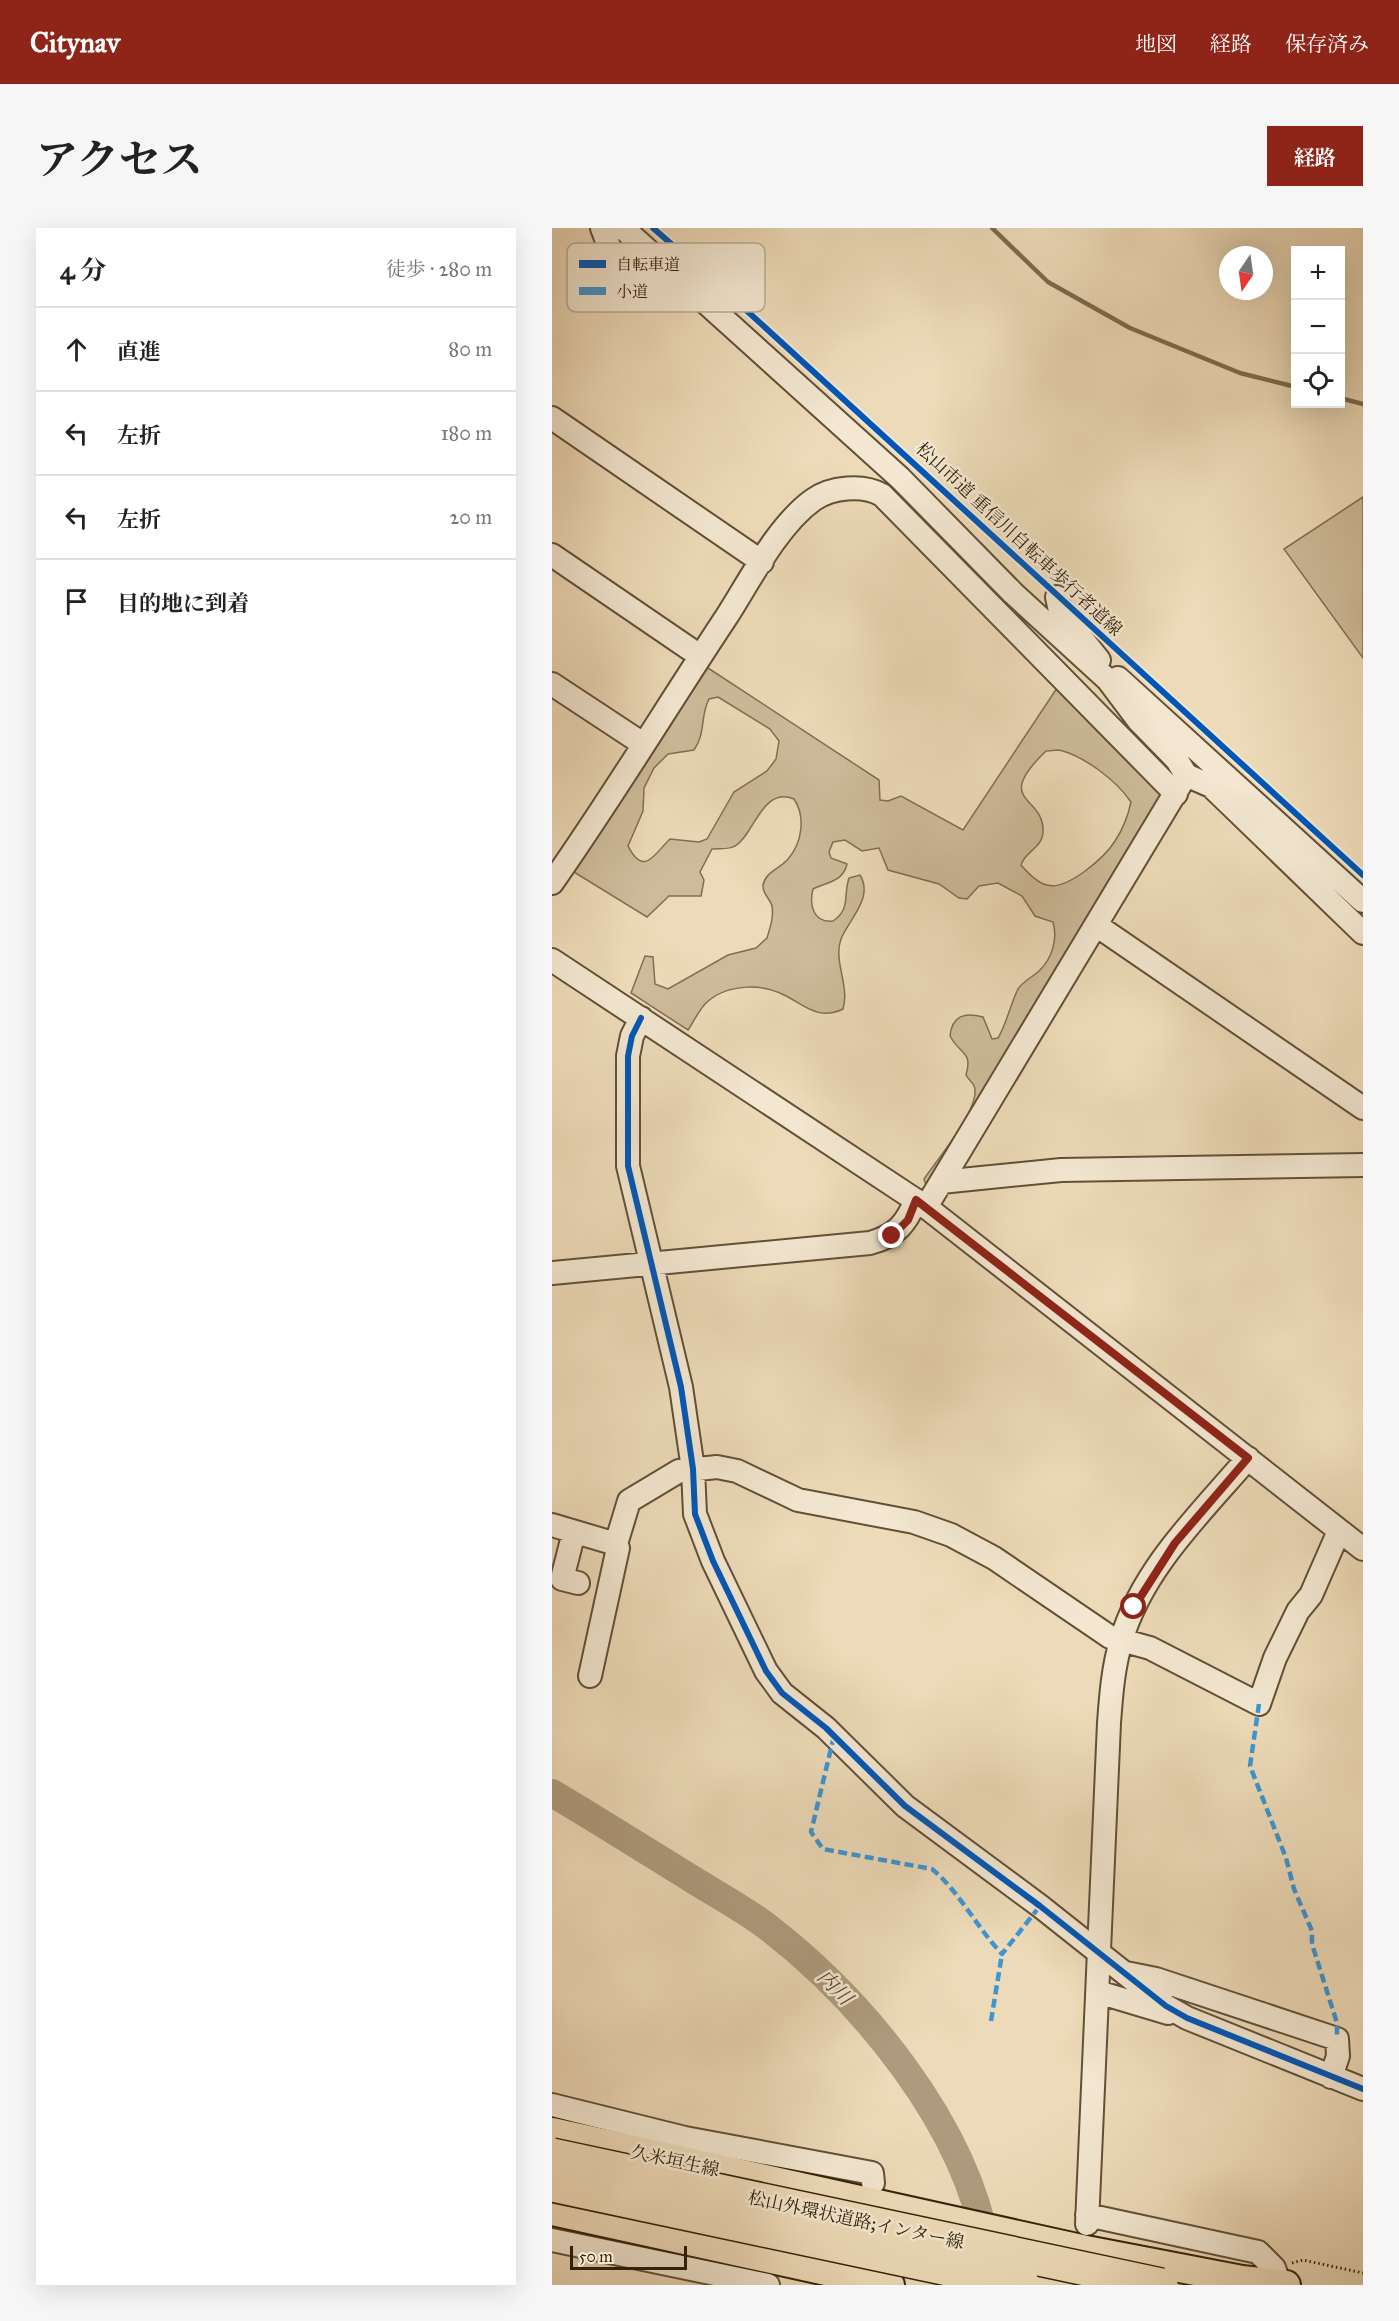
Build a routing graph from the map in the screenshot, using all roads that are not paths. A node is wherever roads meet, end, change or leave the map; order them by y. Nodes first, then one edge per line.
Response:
1 (602, 228) edge
2 (624, 228) edge
3 (608, 243) edge
4 (641, 243) edge
5 (717, 312) edge
6 (552, 418) edge
7 (552, 555) edge
8 (762, 562) junction
9 (1057, 597) dead end
10 (700, 656) junction
11 (1107, 674) junction
12 (552, 684) edge
13 (643, 744) junction
14 (1181, 784) junction
15 (552, 883) edge
16 (1363, 901) edge
17 (1096, 925) junction
18 (1363, 933) edge
19 (552, 960) edge
20 (641, 1018) junction
21 (1363, 1108) edge
22 (1363, 1165) edge
23 (941, 1182) junction
24 (921, 1203) junction
25 (653, 1263) junction
26 (552, 1274) edge
27 (1248, 1458) junction
28 (693, 1469) junction
29 (552, 1525) edge
30 (1339, 1531) junction
31 (574, 1532) junction
32 (616, 1544) junction
33 (1363, 1549) edge
34 (578, 1583) dead end
35 (1121, 1641) junction
36 (590, 1676) dead end
37 (1099, 1955) junction
38 (1122, 1973) junction
39 (1098, 1992) junction
40 (1187, 2018) junction
41 (1331, 2077) junction
42 (1363, 2089) edge
43 (552, 2105) edge
44 (552, 2132) edge
45 (552, 2155) edge
46 (873, 2183) dead end
47 (552, 2185) edge
48 (552, 2211) edge
49 (552, 2240) edge
50 (768, 2285) edge
51 (890, 2285) edge
52 (1023, 2285) edge
53 (1161, 2285) edge
54 (1283, 2285) edge

1 - 3 street
2 - 4 street
5 - 11 street
6 - 8 street
7 - 10 street
8 - 10 street
8 - 14 street
9 - 11 street
10 - 13 street
11 - 14 street
11 - 16 street
12 - 13 street
13 - 15 street
14 - 17 street
14 - 18 street
17 - 21 street
17 - 23 street
19 - 20 street
20 - 24 street
20 - 25 street
22 - 23 street
23 - 24 street
24 - 25 street
24 - 27 street
25 - 26 street
25 - 28 street
27 - 30 street
27 - 35 street
28 - 32 street
28 - 35 street
28 - 37 street
29 - 31 street
30 - 33 street
30 - 35 street
31 - 32 street
31 - 34 street
32 - 36 street
35 - 37 street
37 - 38 street
37 - 39 street
38 - 40 street
38 - 41 street
39 - 40 street
39 - 54 street
40 - 41 street
41 - 42 street
43 - 46 street
44 - 54 main road, 久米垣生線
45 - 53 highway, 松山外環状道路;インター線, bridge
47 - 52 highway, 松山外環状道路;インター線, bridge
48 - 51 main road
49 - 50 street

